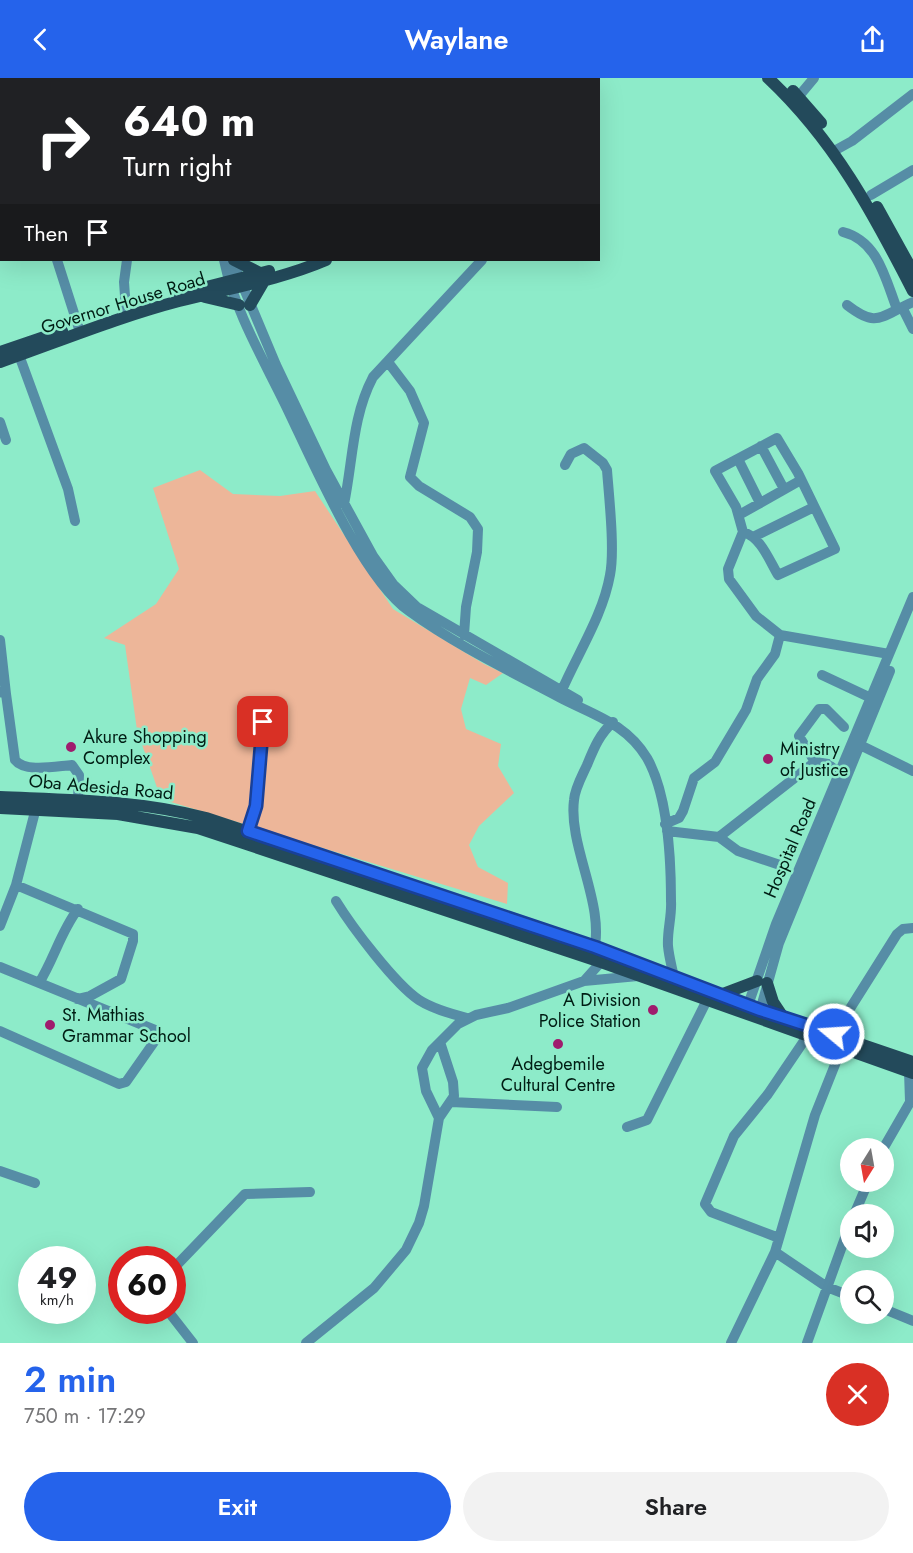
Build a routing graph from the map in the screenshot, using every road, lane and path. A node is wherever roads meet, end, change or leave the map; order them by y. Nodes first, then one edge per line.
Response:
1 (768, 78) edge
2 (778, 78) edge
3 (814, 78) edge
4 (913, 94) edge
5 (797, 99) junction
6 (837, 150) junction
7 (913, 170) edge
8 (871, 195) junction
9 (843, 232) dead end
10 (910, 258) edge
11 (57, 261) edge
12 (127, 261) edge
13 (224, 261) edge
14 (233, 261) edge
15 (235, 261) edge
16 (303, 261) edge
17 (322, 261) edge
18 (481, 261) edge
19 (913, 272) edge
20 (263, 277) junction
21 (236, 284) junction
22 (913, 291) edge
23 (201, 297) junction
24 (913, 302) edge
25 (244, 305) junction
26 (847, 305) dead end
27 (900, 308) junction
28 (126, 310) junction
29 (79, 329) junction
30 (913, 329) edge
31 (0, 352) edge
32 (19, 355) junction
33 (0, 362) edge
34 (388, 362) junction
35 (0, 422) edge
36 (6, 440) dead end
37 (761, 446) junction
38 (738, 459) junction
39 (565, 465) dead end
40 (801, 480) junction
41 (784, 489) junction
42 (760, 503) junction
43 (344, 504) junction
44 (814, 507) junction
45 (739, 515) junction
46 (75, 521) dead end
47 (748, 534) junction
48 (913, 597) edge
49 (913, 616) edge
50 (464, 635) junction
51 (780, 635) junction
52 (0, 640) edge
53 (889, 654) junction
54 (822, 675) dead end
55 (562, 690) junction
56 (3, 693) edge
57 (871, 698) junction
58 (596, 713) junction
59 (263, 722) dead end
60 (613, 722) junction
61 (844, 727) dead end
62 (601, 734) junction
63 (860, 745) junction
64 (815, 762) junction
65 (913, 771) edge
66 (840, 773) junction
67 (0, 797) edge
68 (78, 800) junction
69 (37, 805) junction
70 (0, 808) edge
71 (666, 828) junction
72 (248, 831) junction
73 (719, 837) junction
74 (780, 865) dead end
75 (16, 885) junction
76 (336, 901) dead end
77 (66, 905) junction
78 (78, 909) junction
79 (68, 922) junction
80 (0, 926) edge
81 (913, 928) edge
82 (596, 956) junction
83 (0, 966) edge
84 (638, 976) junction
85 (674, 978) junction
86 (584, 981) junction
87 (762, 982) junction
88 (39, 983) junction
89 (720, 995) junction
90 (77, 999) junction
91 (707, 1000) junction
92 (753, 1012) junction
93 (783, 1017) junction
94 (467, 1018) junction
95 (0, 1031) edge
96 (834, 1034) junction
97 (808, 1035) junction
98 (440, 1042) junction
99 (842, 1047) junction
100 (912, 1069) edge
101 (912, 1099) edge
102 (452, 1102) junction
103 (557, 1107) dead end
104 (439, 1118) junction
105 (627, 1127) dead end
106 (889, 1138) edge
107 (0, 1171) edge
108 (35, 1183) dead end
109 (310, 1192) dead end
110 (779, 1239) junction
111 (840, 1251) edge
112 (775, 1252) junction
113 (186, 1255) edge
114 (827, 1287) junction
115 (840, 1292) edge
116 (894, 1313) edge
117 (913, 1321) edge
118 (176, 1324) edge
119 (188, 1342) edge
120 (306, 1343) edge
121 (731, 1343) edge
122 (807, 1343) edge

1 - 5 main road
2 - 5 main road
3 - 5 street
4 - 6 street
5 - 6 main road
6 - 8 main road
6 - 22 main road
7 - 8 street
8 - 10 main road
9 - 27 street
10 - 19 main road
11 - 29 street
12 - 28 street
13 - 21 street
14 - 21 street
15 - 20 main road
16 - 20 main road, Governor House Road
17 - 20 main road, Governor House Road
18 - 34 street
20 - 21 main road, Governor House Road
20 - 25 main road
21 - 23 main road, Governor House Road
21 - 25 street
21 - 28 main road, Governor House Road
23 - 25 main road
23 - 29 main road, Governor House Road
24 - 27 street
25 - 43 street
25 - 58 street
26 - 27 street
27 - 30 street
28 - 29 main road, Governor House Road
29 - 31 main road, Governor House Road
29 - 32 main road, Governor House Road
32 - 33 main road, Governor House Road
32 - 46 street
34 - 43 street
34 - 50 street
35 - 36 street
37 - 38 street
37 - 40 street
37 - 41 street
38 - 42 street
38 - 45 street
39 - 55 street
40 - 41 street
40 - 44 street
41 - 42 street
42 - 45 street
43 - 50 street
44 - 47 street
44 - 47 street
45 - 47 street
47 - 51 street
48 - 53 street, Hospital Road
49 - 63 street, Hospital Road
50 - 55 street
51 - 53 street
51 - 71 street
52 - 56 street
53 - 57 street, Hospital Road
54 - 57 street
55 - 58 street
56 - 68 street
57 - 66 street, Hospital Road
58 - 60 street
58 - 62 street
59 - 72 street
60 - 62 street
60 - 71 street
61 - 64 street
62 - 82 street
63 - 65 street
63 - 87 street, Hospital Road
64 - 66 street
64 - 73 street
66 - 87 street, Hospital Road
67 - 69 main road, Oba Adesida Road
68 - 69 main road, Oba Adesida Road
68 - 72 main road, Oba Adesida Road
69 - 70 main road, Oba Adesida Road
69 - 75 street
69 - 82 main road, Oba Adesida Road
71 - 73 street
71 - 85 street
72 - 82 main road, Oba Adesida Road
73 - 74 street
75 - 77 street
75 - 80 street
76 - 94 street
77 - 78 street
77 - 79 street
78 - 79 street
78 - 90 street
79 - 88 street
81 - 96 street
82 - 84 main road, Oba Adesida Road
82 - 85 main road, Oba Adesida Road
82 - 86 street
83 - 88 street
84 - 86 street
84 - 91 main road, Oba Adesida Road
85 - 89 main road, Oba Adesida Road
86 - 94 street
87 - 89 main road
87 - 92 street, Hospital Road
87 - 93 main road
88 - 90 street
89 - 92 main road, Oba Adesida Road
90 - 95 street
91 - 92 main road, Oba Adesida Road
91 - 105 street
92 - 93 main road, Oba Adesida Road
92 - 97 main road, Oba Adesida Road
93 - 96 main road, Oba Adesida Road
94 - 98 street
96 - 100 main road, Oba Adesida Road
97 - 99 main road, Oba Adesida Road
97 - 110 street
98 - 102 street
98 - 104 street
99 - 100 main road, Oba Adesida Road
99 - 110 street
100 - 101 street
101 - 106 street
102 - 103 street
102 - 104 street
104 - 120 street
107 - 108 street
109 - 113 street
110 - 112 street
111 - 114 street
112 - 114 street
112 - 121 street
114 - 115 street
114 - 122 street
116 - 117 street
118 - 119 street

